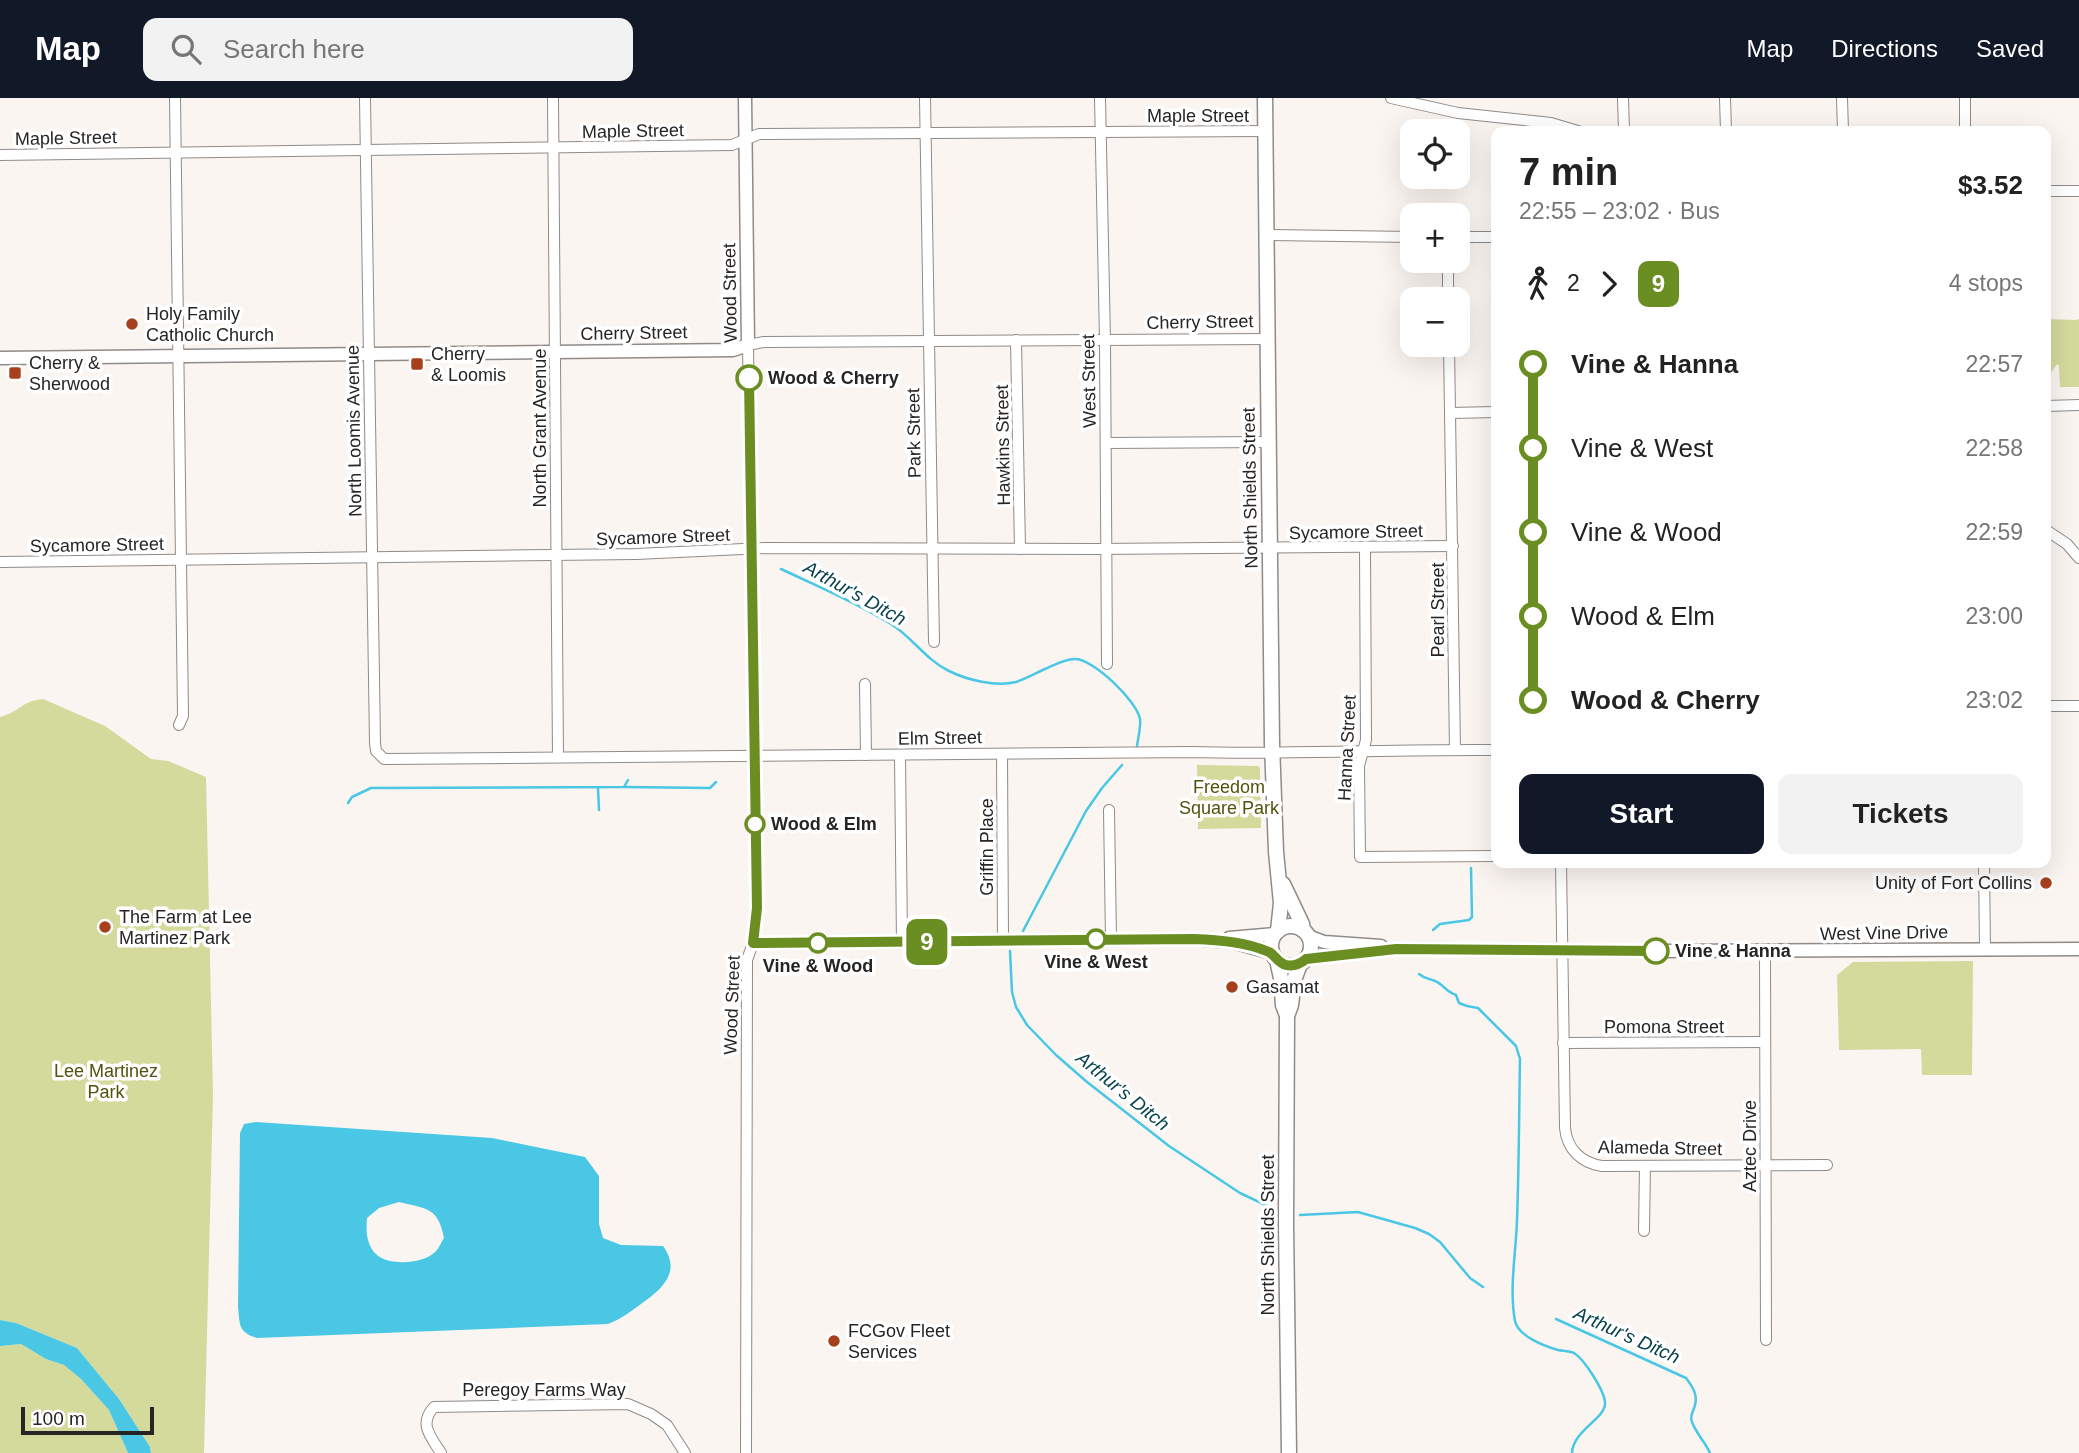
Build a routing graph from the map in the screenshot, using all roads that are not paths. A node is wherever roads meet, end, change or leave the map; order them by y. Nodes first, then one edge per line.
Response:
1 (175, 98) edge
2 (365, 98) edge
3 (553, 98) edge
4 (745, 98) edge
5 (925, 98) edge
6 (1100, 98) edge
7 (1265, 98) edge
8 (1391, 98) edge
9 (1623, 98) edge
10 (1726, 98) edge
11 (1842, 98) edge
12 (1965, 98) edge
13 (1561, 126) edge
14 (1624, 126) edge
15 (1726, 126) edge
16 (1843, 126) edge
17 (1965, 126) edge
18 (1265, 131) junction
19 (1100, 132) junction
20 (925, 133) junction
21 (746, 139) junction
22 (554, 148) junction
23 (366, 150) junction
24 (176, 152) junction
25 (0, 155) edge
26 (2051, 191) edge
27 (2079, 191) edge
28 (1267, 236) junction
29 (1400, 237) edge
30 (1470, 237) edge
31 (1491, 237) edge
32 (1268, 339) junction
33 (1016, 340) junction
34 (1105, 340) junction
35 (929, 341) junction
36 (748, 345) junction
37 (556, 352) junction
38 (369, 353) junction
39 (179, 356) junction
40 (1449, 357) edge
41 (0, 358) edge
42 (2079, 405) edge
43 (2051, 406) edge
44 (1491, 412) edge
45 (1450, 413) junction
46 (1269, 442) junction
47 (1106, 443) junction
48 (2051, 533) edge
49 (1453, 546) junction
50 (1270, 548) junction
51 (1365, 548) junction
52 (752, 549) junction
53 (932, 549) junction
54 (1020, 549) junction
55 (1107, 549) junction
56 (557, 555) junction
57 (371, 558) junction
58 (2079, 558) edge
59 (182, 560) junction
60 (0, 562) edge
61 (934, 642) dead end
62 (1107, 664) dead end
63 (865, 684) dead end
64 (2051, 706) edge
65 (2079, 706) edge
66 (179, 726) dead end
67 (1455, 750) junction
68 (1491, 750) edge
69 (1363, 751) junction
70 (1002, 754) junction
71 (1272, 754) junction
72 (866, 755) junction
73 (900, 755) junction
74 (754, 756) junction
75 (558, 757) junction
76 (384, 759) joint
77 (1109, 810) dead end
78 (1491, 856) edge
79 (1561, 868) edge
80 (1984, 868) edge
81 (1280, 878) junction
82 (1277, 932) junction
83 (1306, 933) junction
84 (1111, 939) junction
85 (1219, 940) junction
86 (1003, 941) junction
87 (902, 942) junction
88 (753, 943) junction
89 (1396, 949) junction
90 (1984, 949) junction
91 (2079, 949) edge
92 (1562, 951) junction
93 (1765, 951) junction
94 (1275, 957) junction
95 (1303, 962) junction
96 (1287, 1016) junction
97 (1765, 1042) junction
98 (1563, 1043) junction
99 (1645, 1166) junction
100 (1765, 1166) junction
101 (1827, 1166) dead end
102 (1644, 1231) dead end
103 (1766, 1340) dead end
104 (441, 1453) edge
105 (685, 1453) edge
106 (746, 1453) edge
107 (1289, 1453) edge

1 - 24 street
2 - 23 street, North Loomis Avenue
3 - 22 street, North Grant Avenue
4 - 21 street, Wood Street
5 - 20 street, Park Street
6 - 19 street, West Street
7 - 18 main road, North Shields Street
8 - 13 street
9 - 14 street
10 - 15 street
11 - 16 street
12 - 17 street
18 - 19 street, Maple Street
18 - 28 main road, North Shields Street
19 - 20 street, Maple Street
19 - 34 street, West Street
20 - 21 street, Maple Street
20 - 35 street, Park Street
21 - 22 street, Maple Street
21 - 36 street, Wood Street
22 - 23 street, Maple Street
22 - 37 street, North Grant Avenue
23 - 24 street, Maple Street
23 - 38 street, North Loomis Avenue
24 - 25 street, Maple Street
24 - 39 street
26 - 27 street
28 - 29 street
28 - 32 main road, North Shields Street
30 - 31 street
32 - 34 street, Cherry Street
32 - 46 main road, North Shields Street
33 - 34 street, Cherry Street
33 - 35 street, Cherry Street
33 - 54 street, Hawkins Street
34 - 47 street, West Street
35 - 36 street, Cherry Street
35 - 53 street, Park Street
36 - 37 street, Cherry Street
36 - 52 street, Wood Street
37 - 38 street, Cherry Street
37 - 56 street, North Grant Avenue
38 - 39 street, Cherry Street
38 - 57 street, North Loomis Avenue
39 - 41 street, Cherry Street
39 - 59 street
40 - 45 street, Pearl Street
42 - 43 street
44 - 45 street
45 - 49 street, Pearl Street
46 - 47 street
46 - 50 main road, North Shields Street
47 - 55 street, West Street
48 - 58 street
49 - 51 street, Sycamore Street
49 - 67 street, Pearl Street
50 - 51 street, Sycamore Street
50 - 55 street, Sycamore Street
50 - 71 main road, North Shields Street
51 - 69 street, Hanna Street
52 - 53 street, Sycamore Street
52 - 56 street, Sycamore Street
52 - 74 street, Wood Street
53 - 54 street, Sycamore Street
53 - 61 street, Park Street
54 - 55 street, Sycamore Street
55 - 62 street, West Street
56 - 57 street, Sycamore Street
56 - 75 street, North Grant Avenue
57 - 59 street, Sycamore Street
57 - 76 street, North Loomis Avenue
59 - 60 street, Sycamore Street
59 - 66 street
63 - 72 street
64 - 65 street
67 - 68 street, Elm Street
67 - 69 street, Elm Street
69 - 71 street, Elm Street
69 - 78 street, Hanna Street
70 - 71 street, Elm Street
70 - 73 street, Elm Street
70 - 86 street, Griffin Place
71 - 81 main road, North Shields Street
72 - 73 street, Elm Street
72 - 74 street, Elm Street
73 - 87 street
74 - 75 street, Elm Street
74 - 88 street, Wood Street
75 - 76 street, Elm Street
77 - 84 street
79 - 92 street
80 - 90 street
81 - 82 main road, North Shields Street
81 - 83 main road, North Shields Street
82 - 83 main road
82 - 85 street
82 - 94 main road
83 - 89 street, West Vine Drive
83 - 95 main road
84 - 85 street
84 - 86 street
85 - 94 street
86 - 87 street
87 - 88 street
88 - 106 street, Wood Street
89 - 92 street, West Vine Drive
89 - 95 street, West Vine Drive
90 - 91 street, West Vine Drive
90 - 93 street, West Vine Drive
92 - 93 street, West Vine Drive
92 - 98 street
93 - 97 street, Aztec Drive
94 - 95 main road
94 - 96 main road, North Shields Street
95 - 96 main road, North Shields Street
96 - 107 main road, North Shields Street
97 - 98 street, Pomona Street
97 - 100 street, Aztec Drive
98 - 99 street, Alameda Street
99 - 100 street, Alameda Street
99 - 102 street
100 - 101 street, Alameda Street
100 - 103 street, Aztec Drive
104 - 105 street, Peregoy Farms Way

